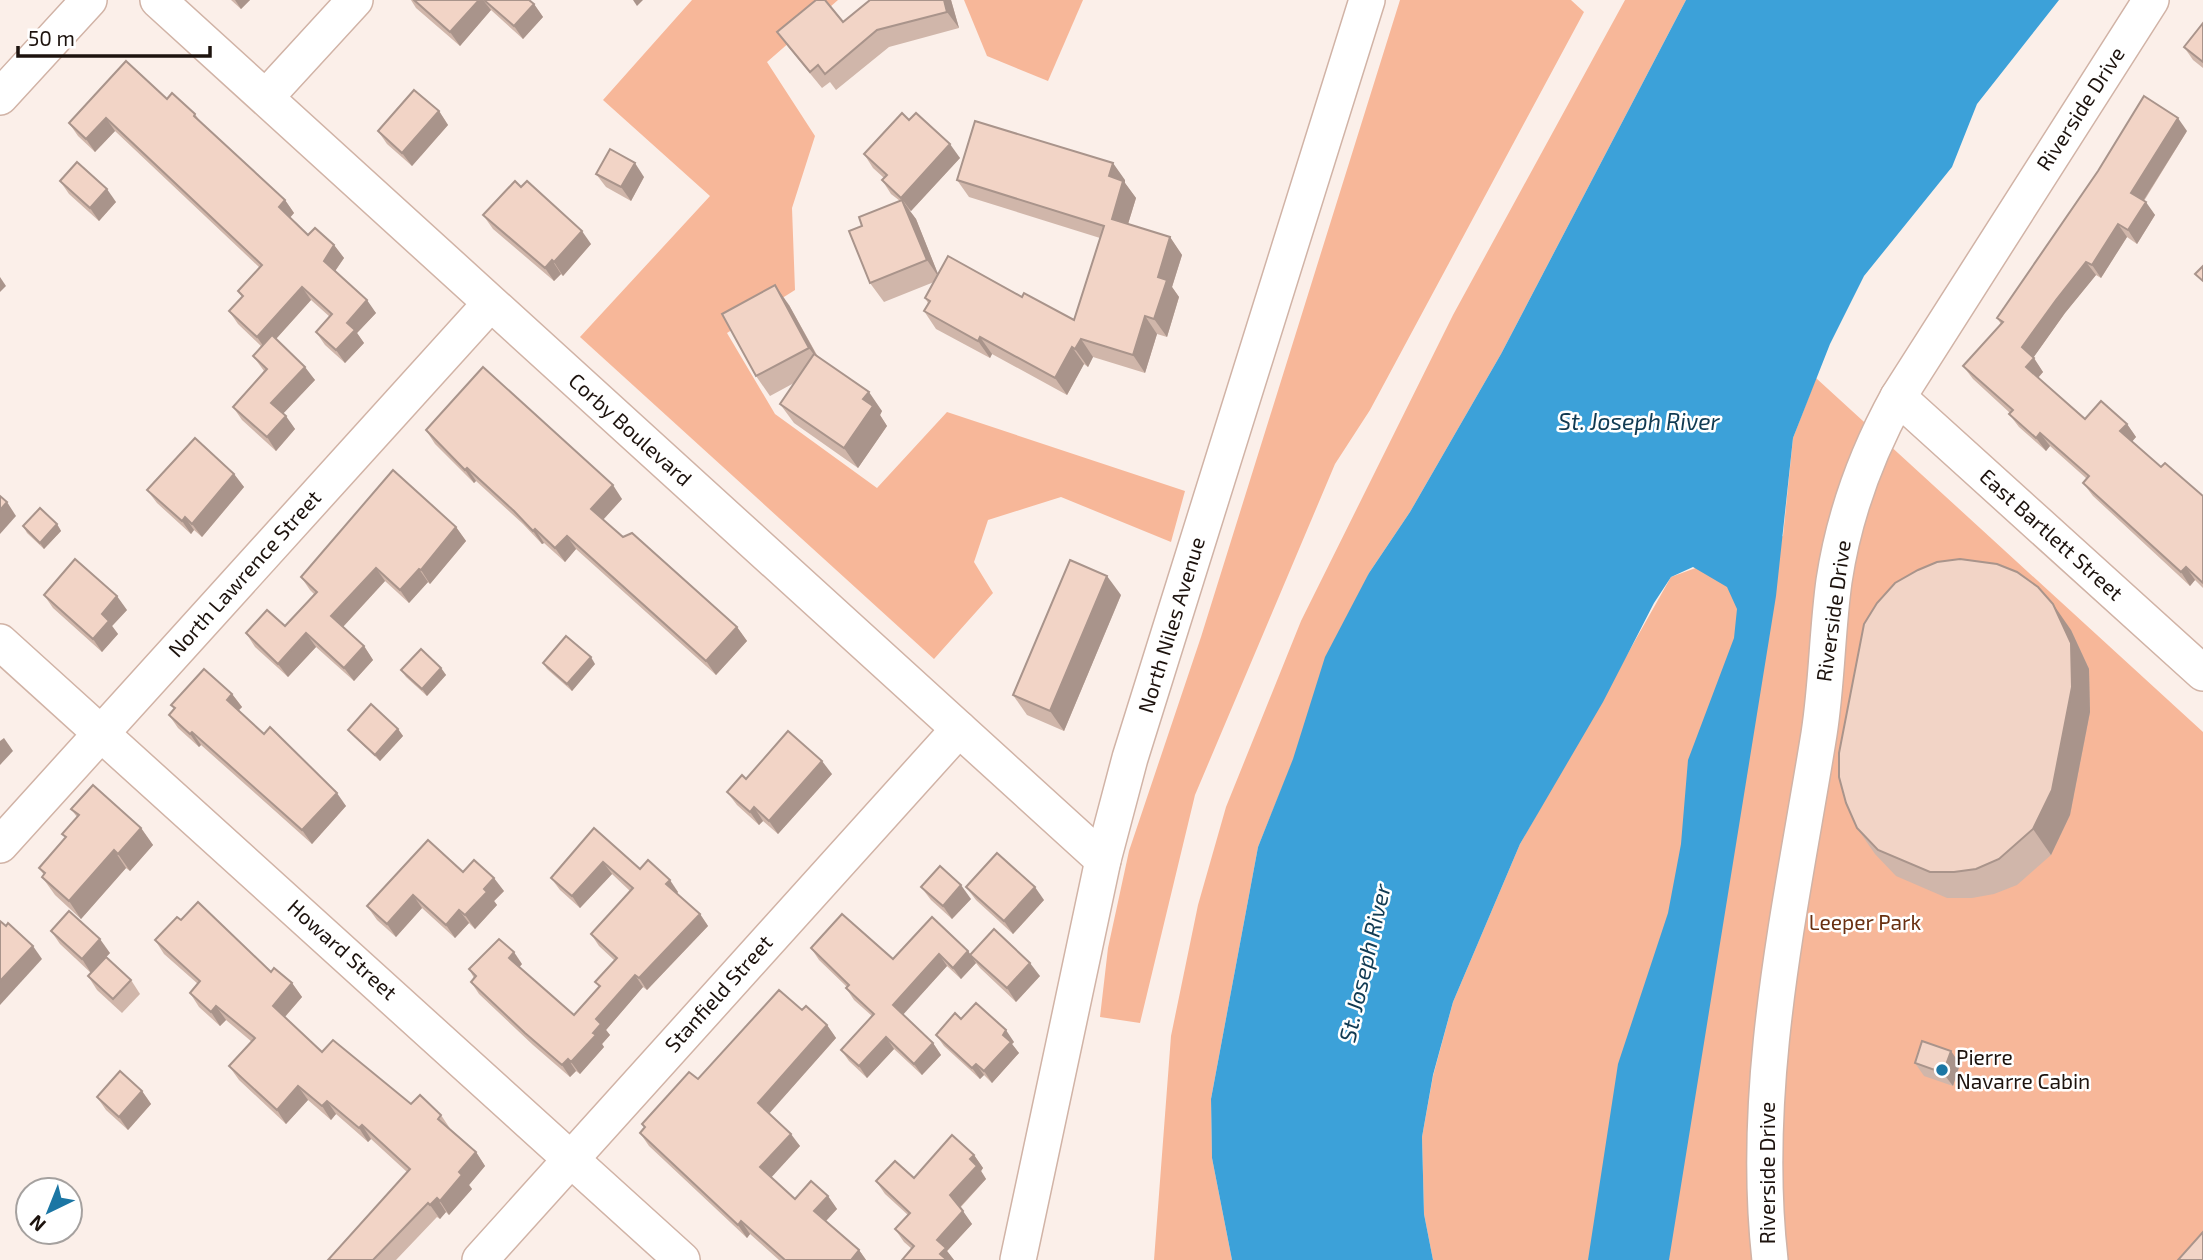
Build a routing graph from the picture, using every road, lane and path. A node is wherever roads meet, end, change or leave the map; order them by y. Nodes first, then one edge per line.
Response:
1 (89, 0) edge
2 (158, 0) edge
3 (355, 0) edge
4 (1367, 0) edge
5 (2151, 0) edge
6 (0, 97) edge
7 (266, 97) junction
8 (490, 304) junction
9 (1898, 397) junction
10 (0, 642) edge
11 (2203, 673) edge
12 (959, 729) junction
13 (100, 734) junction
14 (0, 845) edge
15 (1103, 860) junction
16 (570, 1160) junction
17 (480, 1260) edge
18 (682, 1260) edge
19 (1018, 1260) edge
20 (1770, 1260) edge

1 - 6 street
2 - 7 street, Corby Boulevard
3 - 7 street
4 - 15 street, North Niles Avenue
5 - 9 street, Riverside Drive
7 - 8 street, Corby Boulevard
8 - 12 street, Corby Boulevard
8 - 13 street, North Lawrence Street
9 - 11 street, East Bartlett Street
9 - 20 street, Riverside Drive
10 - 13 street, Howard Street
12 - 15 street, Corby Boulevard
12 - 16 street, Stanfield Street
13 - 14 street, North Lawrence Street
13 - 16 street, Howard Street
15 - 19 street, North Niles Avenue
16 - 17 street, Stanfield Street
16 - 18 street, Howard Street

